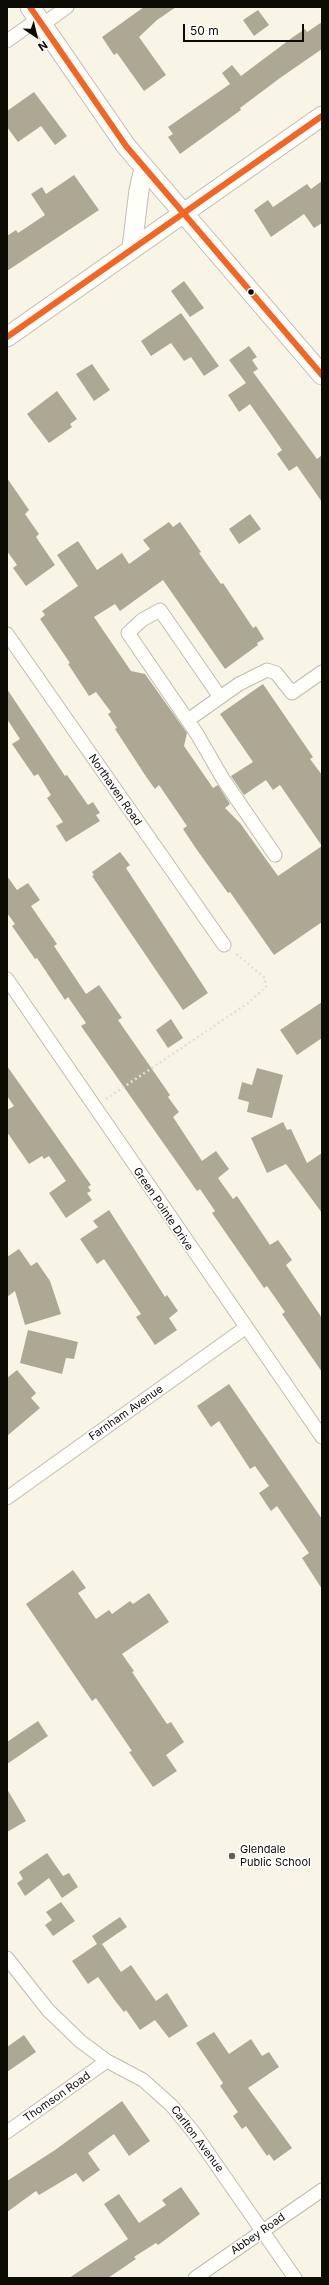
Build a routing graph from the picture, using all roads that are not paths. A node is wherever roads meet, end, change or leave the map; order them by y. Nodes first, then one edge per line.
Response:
1 (67, 7) edge
2 (37, 17) edge
3 (7, 41) edge
4 (322, 116) edge
5 (144, 168) junction
6 (183, 212) junction
7 (132, 248) junction
8 (7, 337) edge
9 (322, 375) edge
10 (7, 634) edge
11 (322, 672) edge
12 (220, 697) junction
13 (188, 720) junction
14 (275, 855) dead end
15 (224, 945) road end
16 (7, 979) edge
17 (246, 1328) junction
18 (322, 1437) edge
19 (7, 1498) edge
20 (7, 1958) edge
21 (107, 2061) junction
22 (7, 2132) edge
23 (322, 2190) edge
24 (263, 2231) junction
25 (194, 2278) edge
26 (295, 2278) edge

1 - 2 street
2 - 3 street
2 - 5 street
4 - 6 street
5 - 6 street
5 - 7 street
6 - 7 street
6 - 9 street
7 - 8 street
10 - 15 street, Northaven Road
11 - 12 street
12 - 13 street
12 - 13 street
13 - 14 street
16 - 17 street, Green Pointe Drive
17 - 18 street, Green Pointe Drive
17 - 19 street, Farnham Avenue
20 - 21 street, Carlton Avenue
21 - 22 street, Thomson Road
21 - 24 street, Carlton Avenue
23 - 24 street, Abbey Road
24 - 25 street, Abbey Road
24 - 26 street, Carlton Avenue

